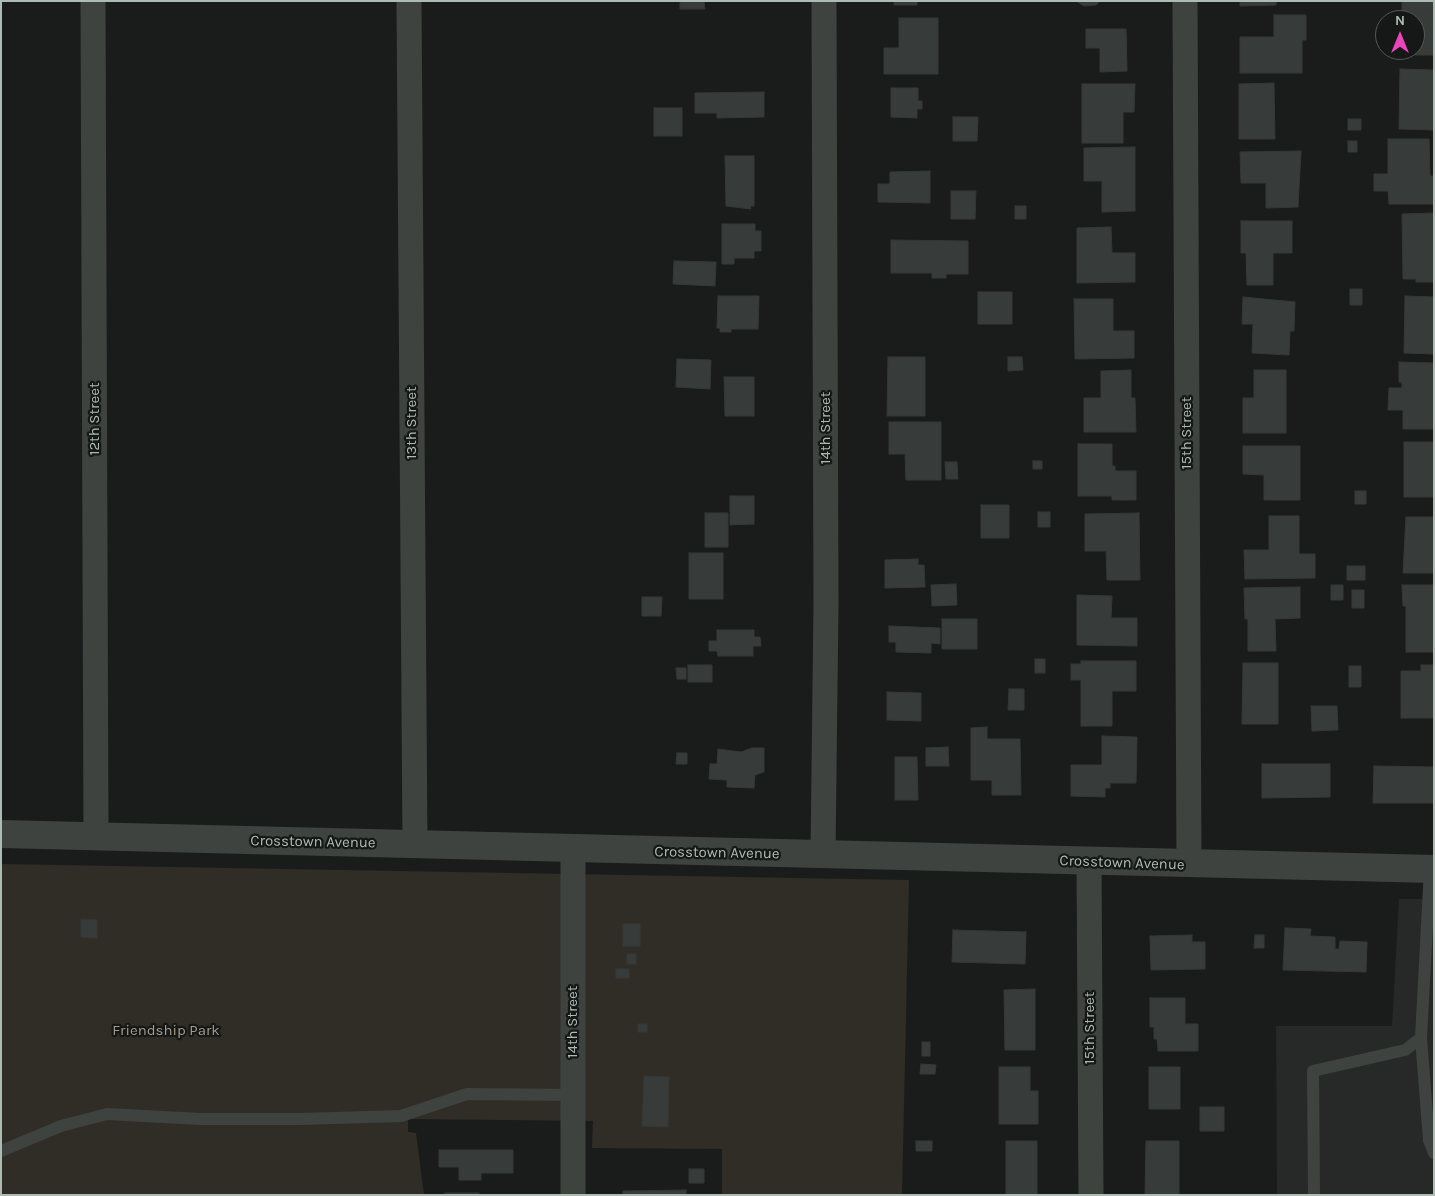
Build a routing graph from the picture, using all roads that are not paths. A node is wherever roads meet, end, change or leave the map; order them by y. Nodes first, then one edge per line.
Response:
1 (93, 1) edge
2 (409, 1) edge
3 (824, 1) edge
4 (1184, 1) edge
5 (1, 834) edge
6 (96, 836) junction
7 (415, 845) junction
8 (573, 849) junction
9 (823, 855) junction
10 (1089, 862) junction
11 (1189, 864) junction
12 (1432, 869) edge
13 (1421, 1038) junction
14 (573, 1095) junction
15 (1, 1151) edge
16 (1434, 1152) edge
17 (573, 1195) edge
18 (1091, 1195) edge
19 (1314, 1195) edge

1 - 6 street, 12th Street
2 - 7 street, 13th Street
3 - 9 street, 14th Street
4 - 11 street, 15th Street
5 - 6 street, Crosstown Avenue
6 - 7 street, Crosstown Avenue
7 - 8 street, Crosstown Avenue
8 - 9 street, Crosstown Avenue
8 - 14 street, 14th Street
9 - 10 street, Crosstown Avenue
10 - 11 street, Crosstown Avenue
10 - 18 street, 15th Street
11 - 12 street, Crosstown Avenue
12 - 13 lane
13 - 16 lane
13 - 19 lane
14 - 15 lane
14 - 17 street, 14th Street

